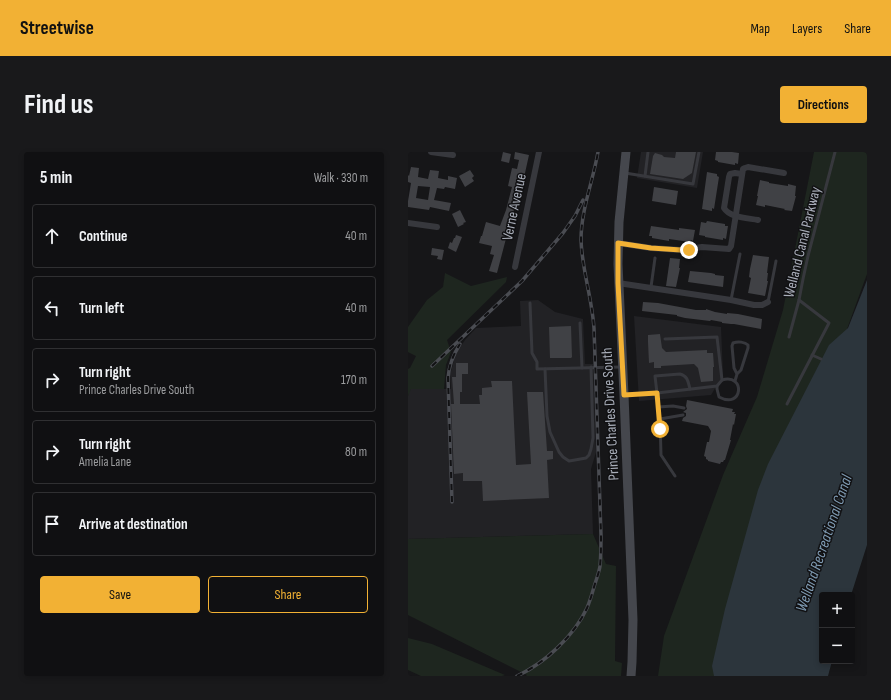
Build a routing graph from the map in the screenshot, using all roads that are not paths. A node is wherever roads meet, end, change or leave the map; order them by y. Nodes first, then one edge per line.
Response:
1 (431, 152) edge
2 (539, 152) edge
3 (626, 152) edge
4 (648, 152) edge
5 (699, 152) edge
6 (836, 152) edge
7 (452, 155) dead end
8 (623, 172) junction
9 (784, 172) dead end
10 (742, 174) junction
11 (645, 176) junction
12 (735, 216) junction
13 (758, 220) dead end
14 (408, 223) edge
15 (437, 227) dead end
16 (618, 243) junction
17 (740, 254) dead end
18 (655, 258) dead end
19 (776, 261) dead end
20 (515, 267) dead end
21 (618, 283) junction
22 (651, 287) junction
23 (732, 300) junction
24 (799, 300) junction
25 (768, 302) joint
26 (530, 303) dead end
27 (580, 323) dead end
28 (789, 337) dead end
29 (665, 339) dead end
30 (812, 354) junction
31 (821, 359) dead end
32 (623, 366) junction
33 (591, 367) junction
34 (582, 368) junction
35 (544, 369) junction
36 (737, 374) junction
37 (722, 380) junction
38 (735, 381) junction
39 (717, 386) junction
40 (690, 389) junction
41 (657, 393) junction
42 (624, 395) junction
43 (787, 404) dead end
44 (658, 407) junction
45 (684, 408) dead end
46 (683, 415) dead end
47 (660, 419) junction
48 (675, 476) dead end
49 (631, 676) edge

1 - 7 street
2 - 20 street, Verne Avenue
3 - 8 main road, Prince Charles Drive South
4 - 11 lane
5 - 11 lane
6 - 24 lane, Welland Canal Parkway
8 - 11 lane
8 - 16 main road, Prince Charles Drive South
9 - 10 street
10 - 12 street
10 - 12 street
12 - 13 street
12 - 16 street
14 - 15 street
16 - 21 main road, Prince Charles Drive South
17 - 23 lane
18 - 22 lane
19 - 25 lane
21 - 22 street
21 - 32 main road, Prince Charles Drive South
22 - 23 street
23 - 25 street
24 - 28 lane, Welland Canal Parkway
24 - 30 lane
26 - 35 lane
27 - 34 lane
29 - 37 lane
30 - 31 lane
30 - 43 lane
32 - 33 lane
32 - 42 main road, Prince Charles Drive South
33 - 34 lane
33 - 35 lane
34 - 35 lane
36 - 36 lane
36 - 38 lane
37 - 38 lane
37 - 39 lane
38 - 39 lane
39 - 40 lane
40 - 41 lane
40 - 41 lane
41 - 42 lane
41 - 44 lane
42 - 49 main road, Prince Charles Drive South
44 - 45 lane
44 - 47 lane
46 - 47 lane
47 - 48 lane

